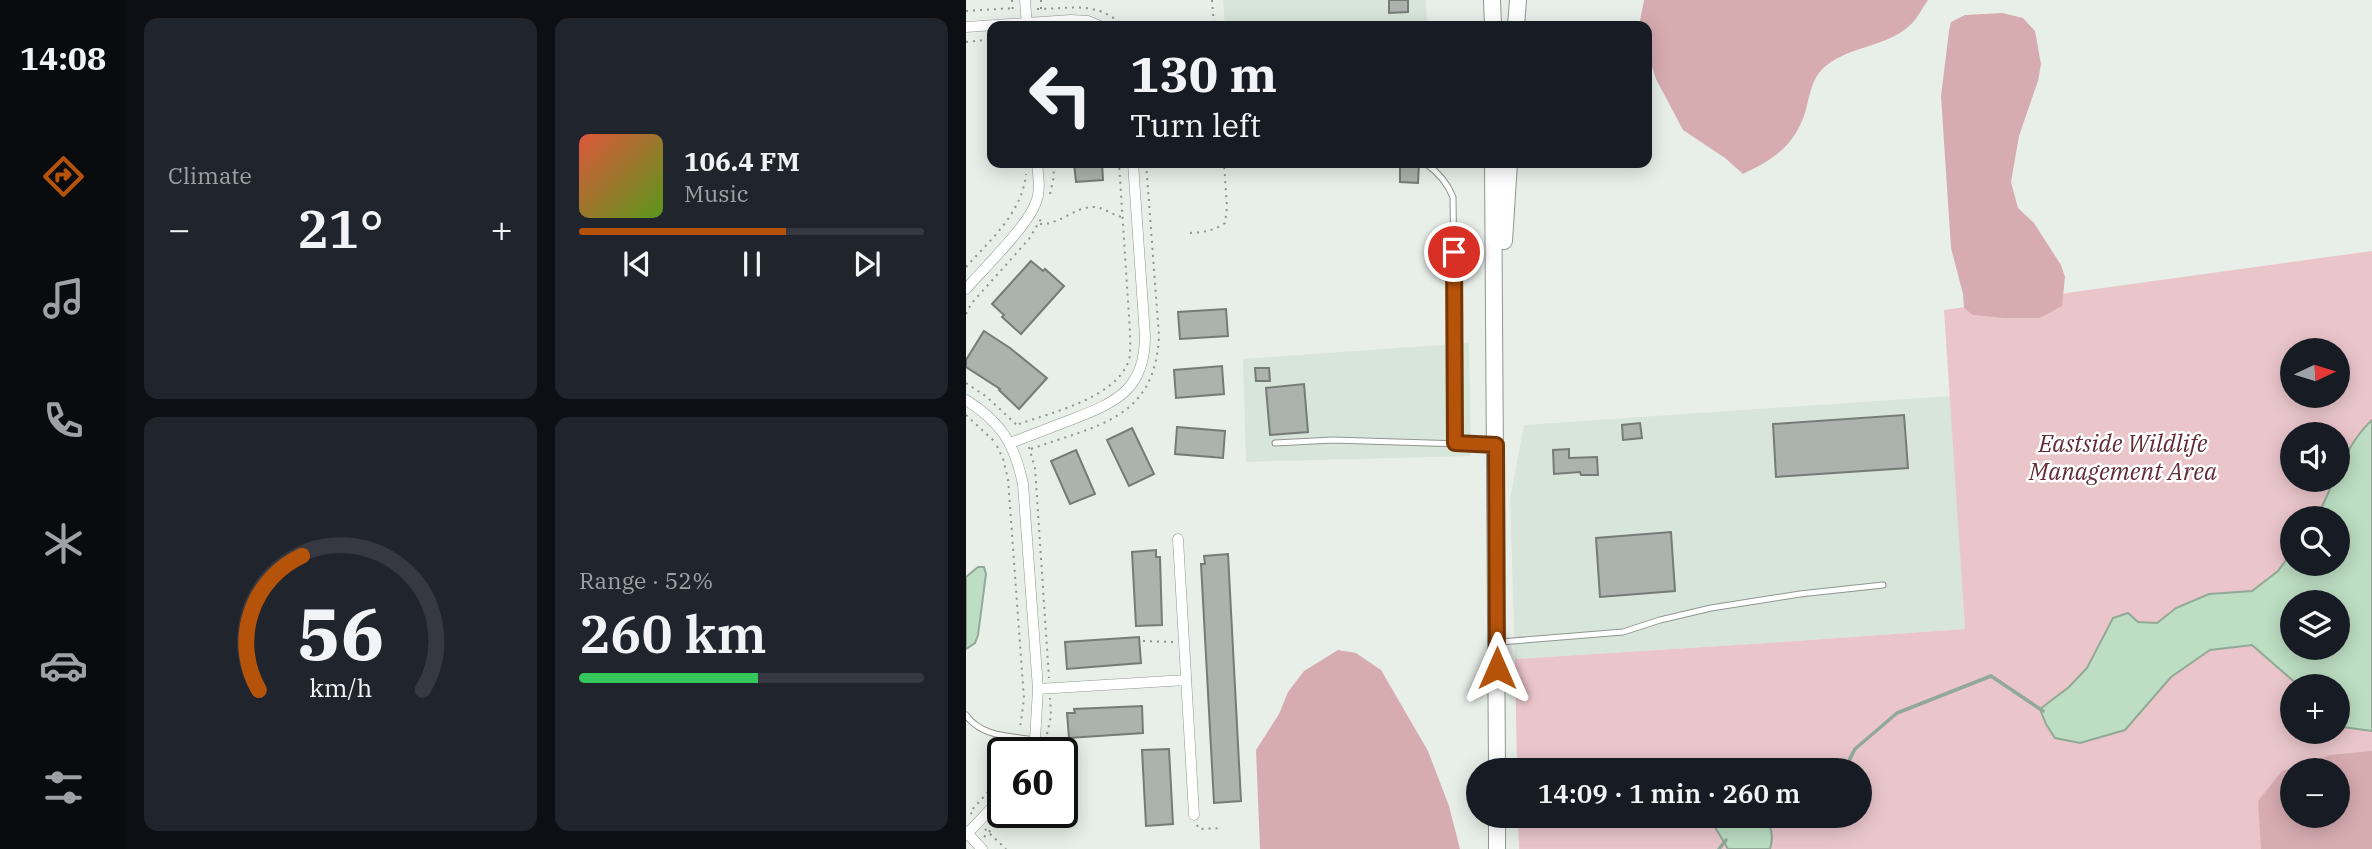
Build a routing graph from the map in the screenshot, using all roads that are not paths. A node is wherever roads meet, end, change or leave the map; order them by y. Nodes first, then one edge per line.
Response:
1 (1025, 0) edge
2 (1492, 0) edge
3 (1518, 0) edge
4 (1027, 21) edge
5 (1060, 21) edge
6 (1088, 21) edge
7 (1493, 21) edge
8 (1516, 21) edge
9 (987, 26) edge
10 (966, 27) edge
11 (1037, 168) edge
12 (1133, 168) edge
13 (1432, 168) edge
14 (1493, 168) edge
15 (1509, 168) edge
16 (966, 289) edge
17 (1496, 336) junction
18 (966, 400) edge
19 (1011, 443) junction
20 (1276, 443) dead end
21 (1455, 443) junction
22 (1496, 445) junction
23 (1178, 539) dead end
24 (1883, 585) dead end
25 (1497, 643) junction
26 (1186, 680) junction
27 (1038, 689) junction
28 (966, 715) edge
29 (1018, 737) edge
30 (1035, 737) edge
31 (1497, 758) edge
32 (987, 813) edge
33 (1194, 815) road end
34 (1497, 828) edge
35 (967, 834) edge
36 (982, 849) edge
37 (1497, 849) edge

1 - 4 street
2 - 7 main road
3 - 8 main road
5 - 6 street
9 - 10 street
11 - 16 street
12 - 19 street
13 - 21 lane
14 - 17 main road
15 - 17 main road
17 - 22 main road
18 - 19 street
19 - 27 street
20 - 21 lane
21 - 22 lane
22 - 25 main road
23 - 26 street
24 - 25 lane
25 - 31 main road
26 - 27 street
26 - 33 street
27 - 30 street
28 - 29 lane
32 - 35 street
34 - 37 main road
35 - 36 street

